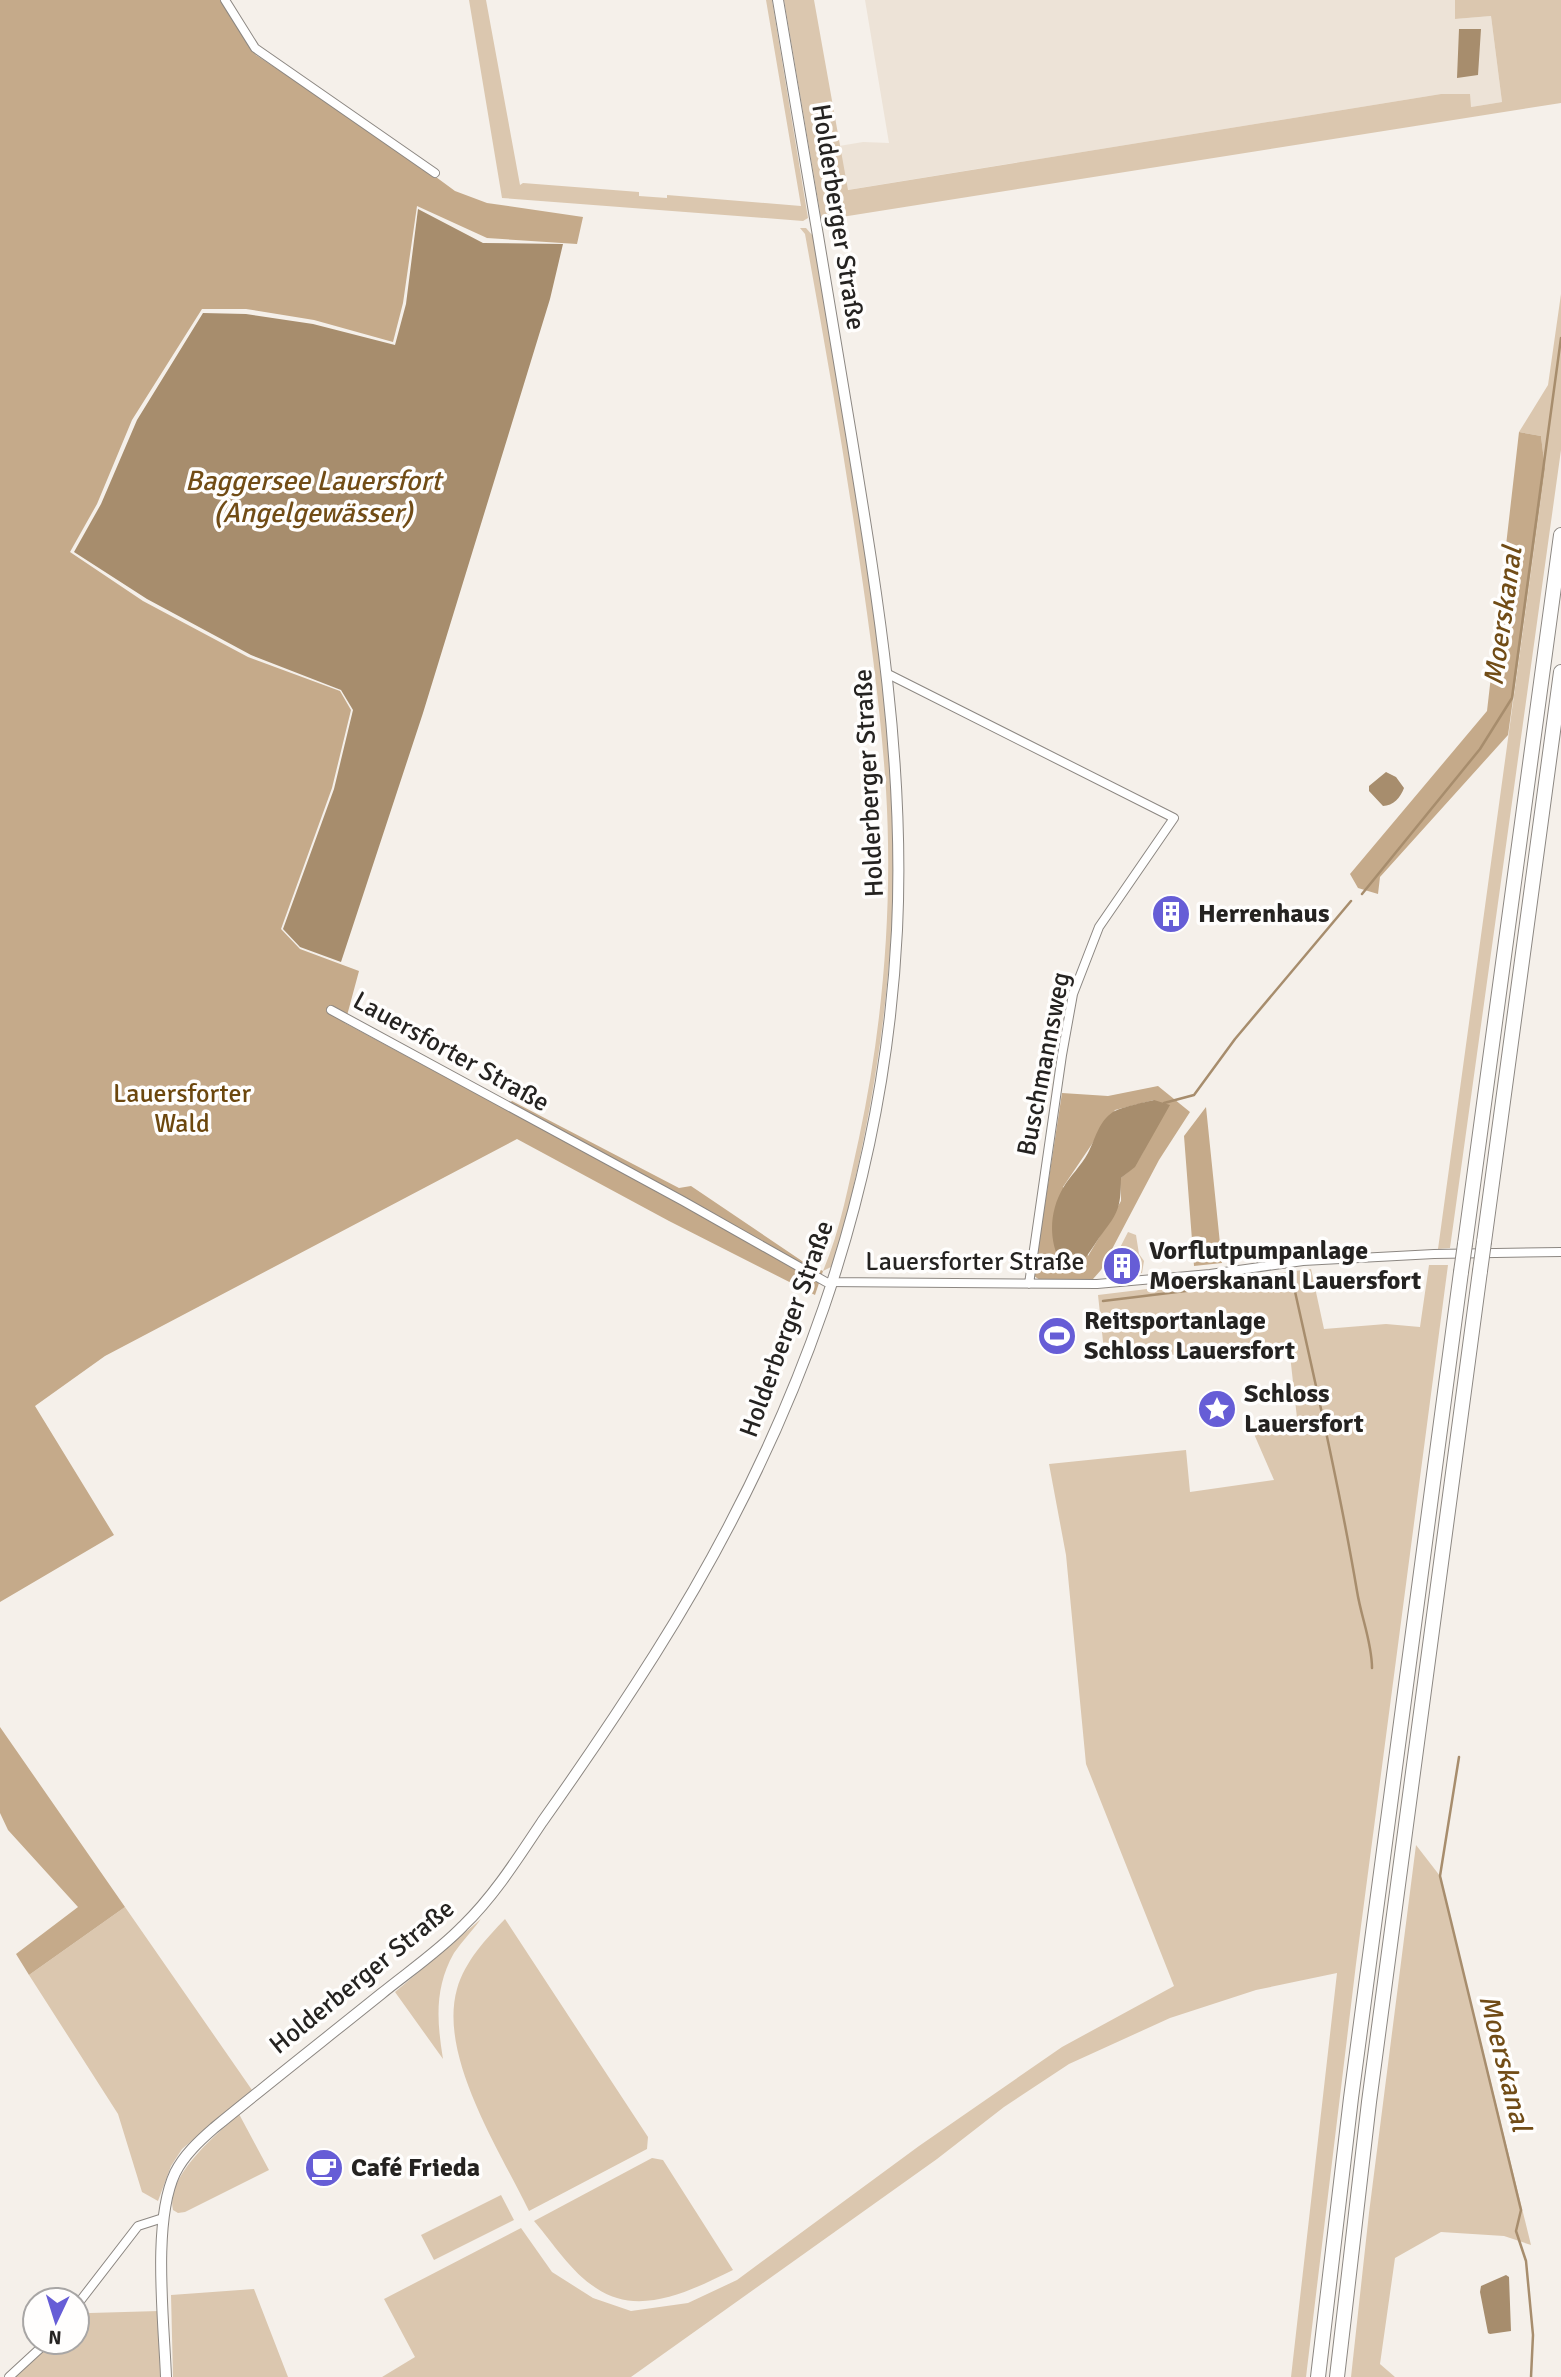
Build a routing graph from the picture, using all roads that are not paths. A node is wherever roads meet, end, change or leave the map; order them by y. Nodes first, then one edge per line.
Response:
1 (225, 0) edge
2 (778, 0) edge
3 (435, 173) dead end
4 (1561, 535) edge
5 (1561, 672) edge
6 (888, 674) junction
7 (331, 1010) dead end
8 (1561, 1252) edge
9 (834, 1282) junction
10 (1028, 1284) junction
11 (163, 2218) junction
12 (91, 2287) edge
13 (32, 2356) edge
14 (9, 2377) edge
15 (166, 2377) edge
16 (1318, 2377) edge
17 (1337, 2377) edge

1 - 3 street
2 - 6 main road, Holderberger Straße
4 - 16 highway, bridge
5 - 17 highway, bridge
6 - 9 main road, Holderberger Straße
6 - 10 street, Buschmannsweg
7 - 9 street, Lauersforter Straße
8 - 10 street, Lauersforter Straße
9 - 10 street, Lauersforter Straße
9 - 11 main road, Holderberger Straße
11 - 12 street
11 - 15 main road, Holderberger Straße
13 - 14 street

